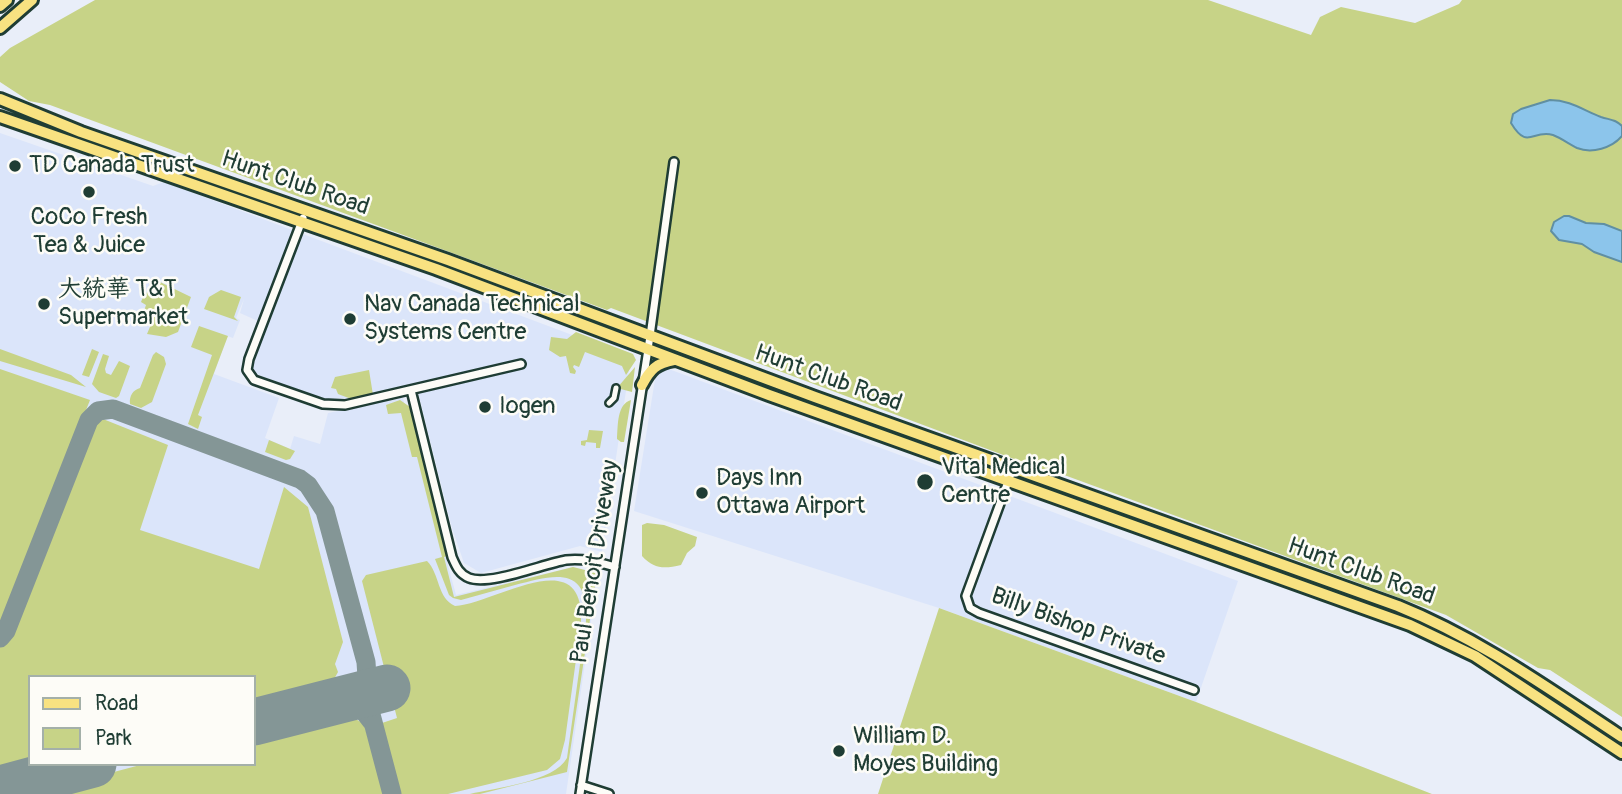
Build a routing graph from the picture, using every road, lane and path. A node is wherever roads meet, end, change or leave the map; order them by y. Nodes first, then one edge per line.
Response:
1 (8, 0) edge
2 (32, 0) edge
3 (0, 6) edge
4 (0, 28) edge
5 (1, 99) edge
6 (0, 117) edge
7 (154, 157) junction
8 (674, 162) dead end
9 (150, 169) junction
10 (306, 209) junction
11 (301, 222) junction
12 (650, 336) junction
13 (648, 348) junction
14 (677, 360) junction
15 (521, 364) dead end
16 (642, 385) junction
17 (411, 390) junction
18 (617, 392) dead end
19 (609, 403) dead end
20 (1013, 468) junction
21 (1008, 481) junction
22 (614, 567) junction
23 (1194, 690) dead end
24 (1622, 737) edge
25 (1622, 753) edge
26 (580, 790) edge
27 (609, 794) edge

1 - 3 main road
2 - 4 main road
5 - 7 main road, Hunt Club Road
6 - 9 main road, Hunt Club Road
7 - 9 main road
7 - 10 main road, Hunt Club Road
8 - 12 street, Paul Benoit Driveway
9 - 11 main road, Hunt Club Road
10 - 11 street
10 - 12 main road, Hunt Club Road
11 - 13 main road, Hunt Club Road
11 - 17 street
12 - 13 street, Paul Benoit Driveway
12 - 20 main road, Hunt Club Road
13 - 14 main road, Hunt Club Road
13 - 16 street, Paul Benoit Driveway
14 - 16 main road
14 - 21 main road, Hunt Club Road
15 - 17 street
16 - 22 street, Paul Benoit Driveway
17 - 22 street
18 - 19 street
20 - 21 street, Billy Bishop Private
20 - 24 main road, Hunt Club Road
21 - 23 street, Billy Bishop Private
21 - 25 main road, Hunt Club Road
22 - 26 street, Paul Benoit Driveway
26 - 27 street

